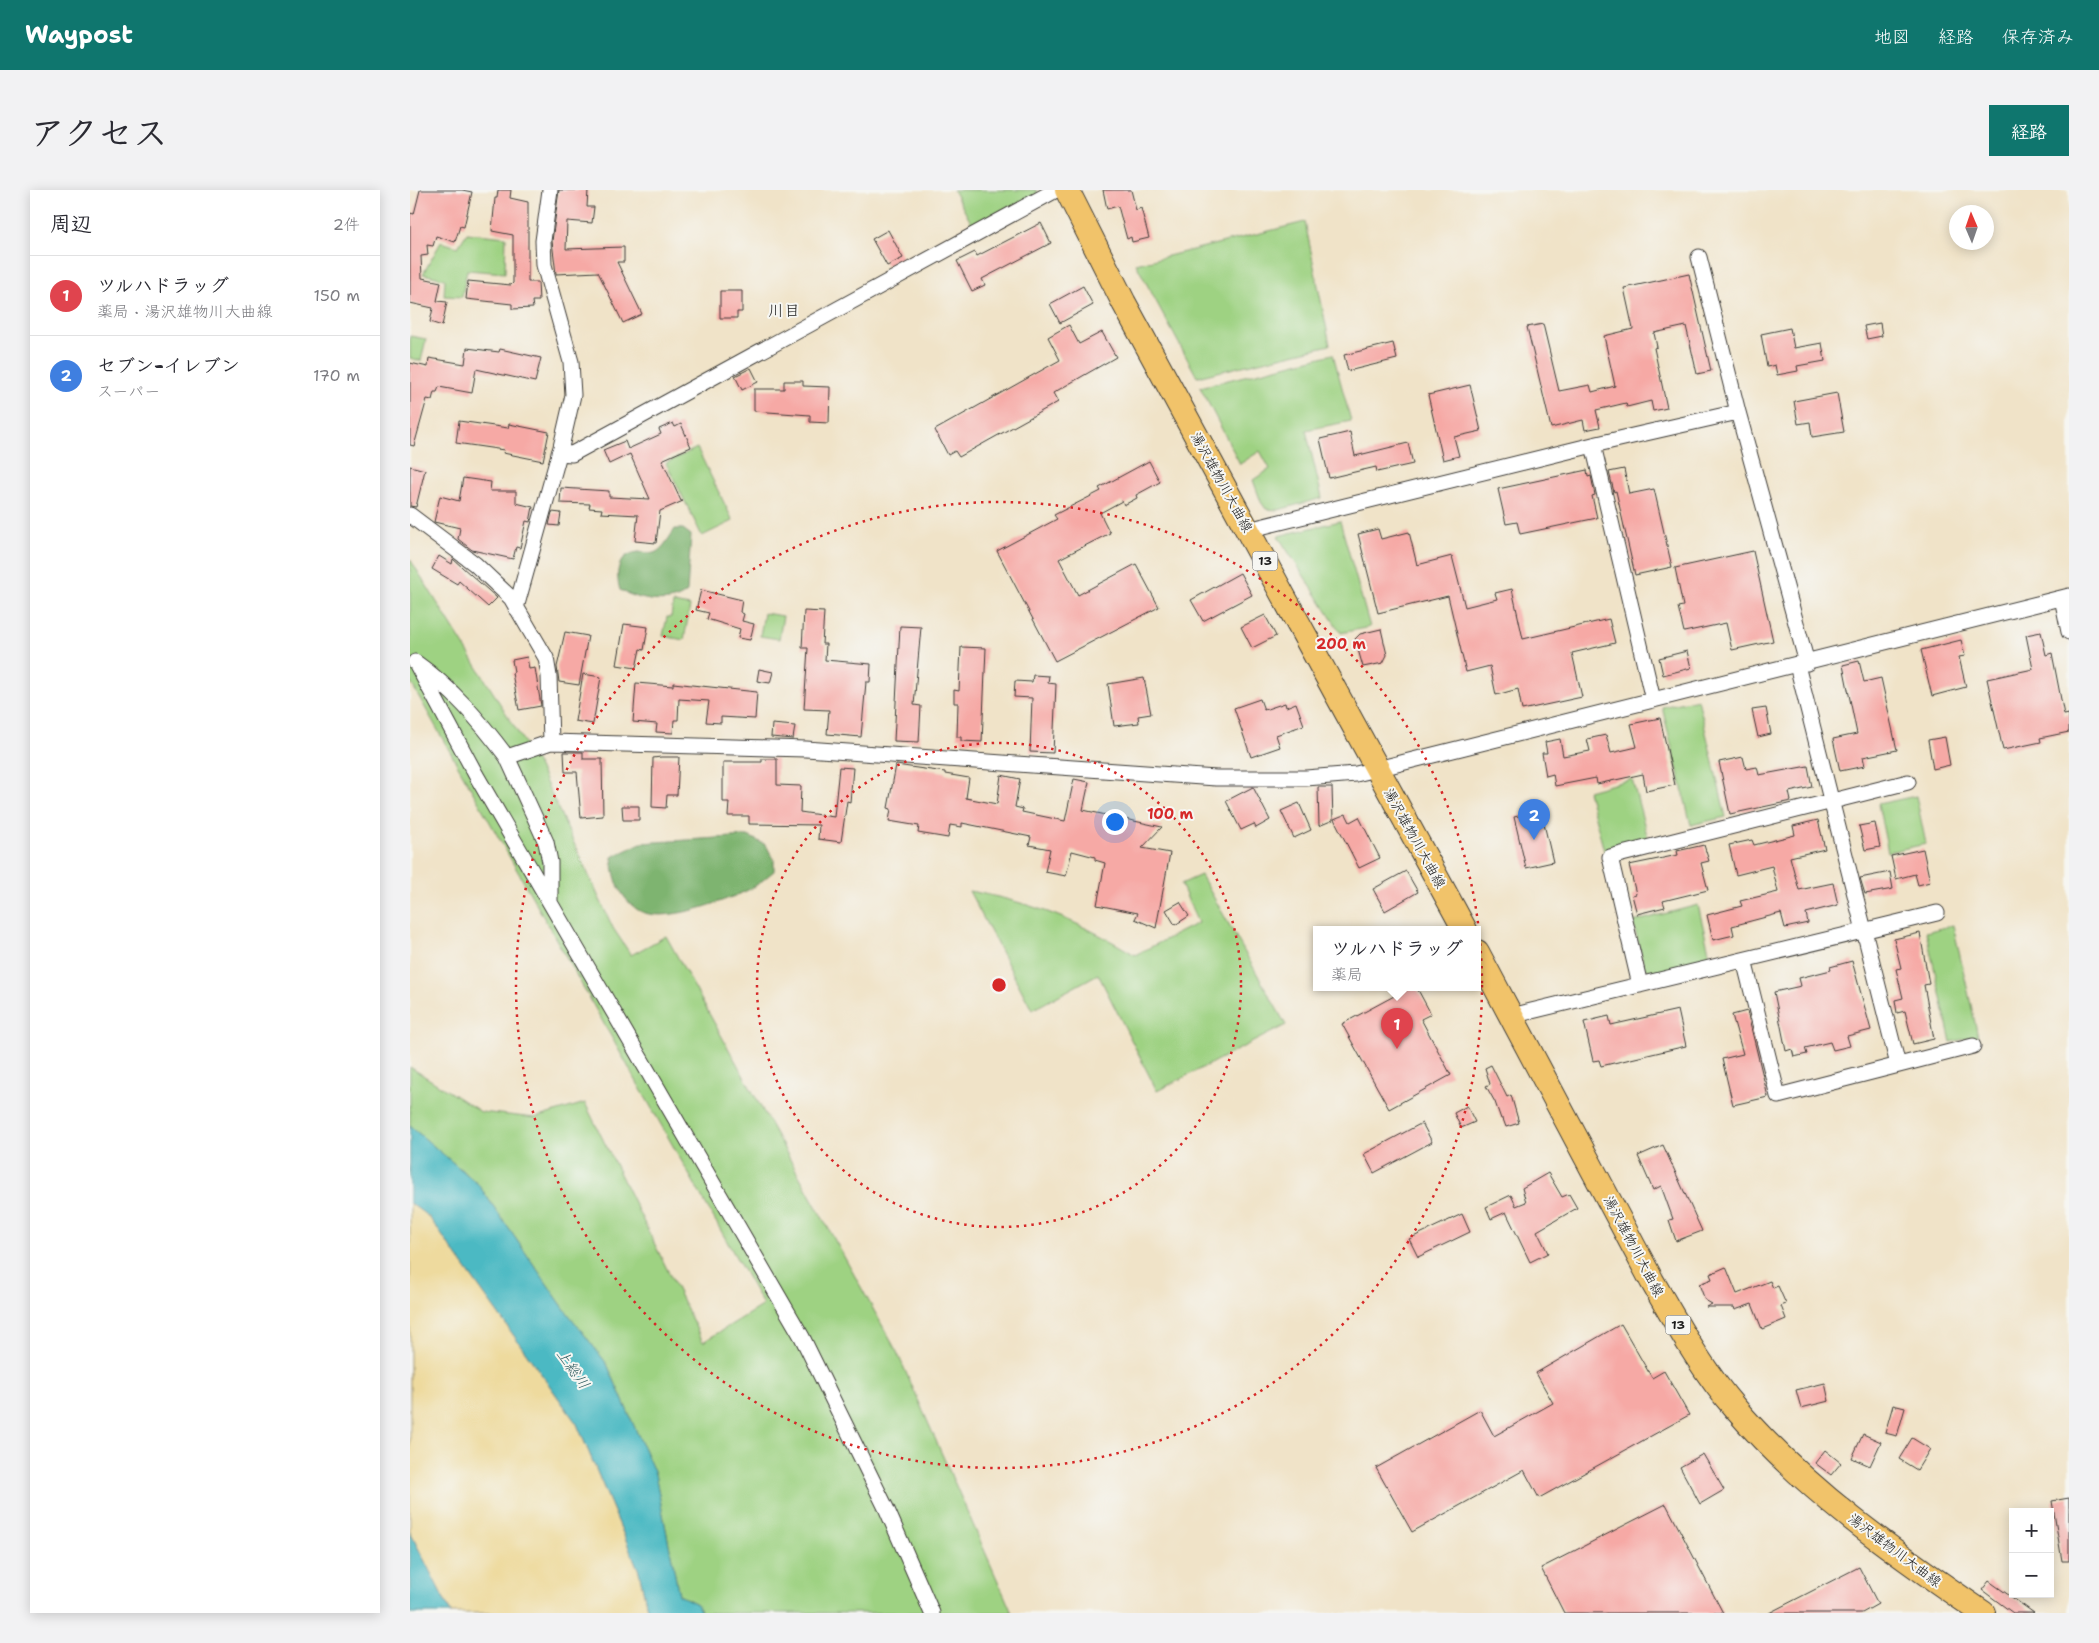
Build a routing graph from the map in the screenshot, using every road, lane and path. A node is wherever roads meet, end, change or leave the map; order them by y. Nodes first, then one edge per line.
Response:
1 (550, 190) edge
2 (1056, 190) edge
3 (1067, 190) edge
4 (1699, 257) dead end
5 (1738, 412) junction
6 (1593, 445) junction
7 (559, 453) junction
8 (410, 515) edge
9 (1248, 530) junction
10 (2065, 597) edge
11 (516, 608) junction
12 (2069, 632) edge
13 (412, 657) edge
14 (1802, 664) junction
15 (1654, 700) junction
16 (551, 742) junction
17 (507, 757) junction
18 (1377, 769) junction
19 (1908, 782) dead end
20 (1831, 802) junction
21 (550, 903) junction
22 (1937, 913) dead end
23 (1463, 926) edge
24 (1864, 931) junction
25 (1481, 960) edge
26 (1744, 960) junction
27 (1640, 985) junction
28 (1511, 1016) junction
29 (1973, 1046) dead end
30 (1898, 1065) junction
31 (932, 1613) edge
32 (1983, 1613) edge

1 - 7 street
2 - 7 street
3 - 9 main road, 湯沢雄物川大曲線 / 13
4 - 5 street
5 - 6 street
5 - 14 street
6 - 9 street
6 - 15 street
7 - 11 street
8 - 11 street
9 - 18 main road, 湯沢雄物川大曲線 / 13
10 - 12 street
10 - 14 street
11 - 16 street
13 - 17 street
13 - 21 street
14 - 15 street
14 - 20 street
15 - 18 street
16 - 17 street
16 - 18 street
17 - 21 street
18 - 23 main road, 湯沢雄物川大曲線 / 13
19 - 20 street
20 - 24 street
20 - 27 street
21 - 31 street
22 - 24 street
24 - 26 street
24 - 30 street
25 - 28 main road, 湯沢雄物川大曲線 / 13
26 - 27 street
26 - 30 street
27 - 28 street
28 - 32 main road, 湯沢雄物川大曲線 / 13
29 - 30 street

